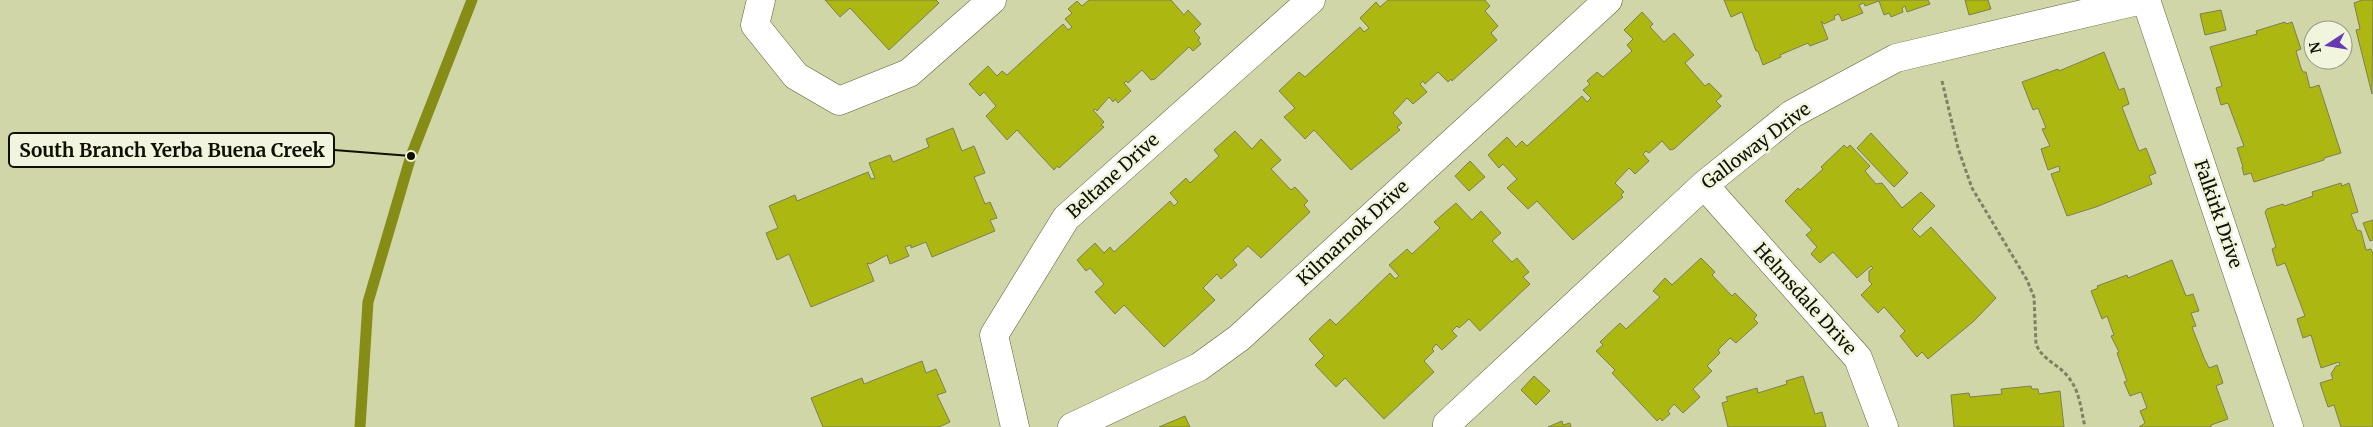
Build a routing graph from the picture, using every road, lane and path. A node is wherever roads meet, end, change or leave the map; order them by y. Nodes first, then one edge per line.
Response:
1 (761, 0) edge
2 (992, 0) edge
3 (1311, 0) edge
4 (1608, 0) edge
5 (2142, 0) edge
6 (2146, 0) edge
7 (1935, 49) junction
8 (1704, 185) junction
9 (1015, 427) edge
10 (1072, 427) edge
11 (1447, 427) edge
12 (1884, 427) edge
13 (2085, 427) edge
14 (2289, 427) edge

1 - 2 street
3 - 9 street, Beltane Drive
4 - 10 street, Kilmarnok Drive
5 - 7 street, Galloway Drive
6 - 14 street, Falkirk Drive
7 - 8 street, Galloway Drive
7 - 13 path
8 - 11 street, Galloway Drive
8 - 12 street, Helmsdale Drive

